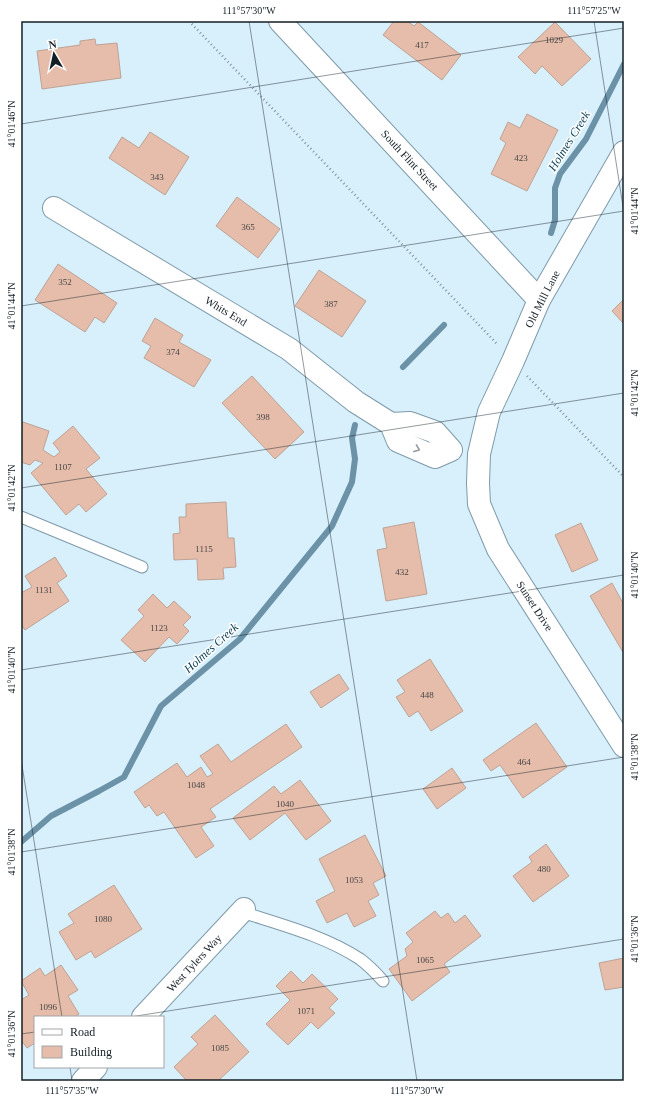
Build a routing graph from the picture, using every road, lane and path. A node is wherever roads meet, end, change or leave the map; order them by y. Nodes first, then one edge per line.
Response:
1 (189, 21) edge
2 (280, 21) edge
3 (624, 152) edge
4 (54, 208) dead end
5 (539, 300) junction
6 (513, 361) junction
7 (479, 454) junction
8 (624, 477) edge
9 (21, 517) edge
10 (142, 567) dead end
11 (624, 746) edge
12 (243, 911) joint
13 (383, 980) dead end
14 (144, 1016) edge
15 (95, 1068) edge
16 (83, 1081) edge

1 - 6 path
2 - 5 main road, South Flint Street
3 - 5 main road, Old Mill Lane
4 - 7 main road, Whits End
5 - 6 main road, Old Mill Lane
6 - 7 main road, Old Mill Lane
6 - 8 path
7 - 11 main road, Sunset Drive
9 - 10 lane
12 - 13 lane
12 - 14 main road, West Tylers Way
15 - 16 main road

